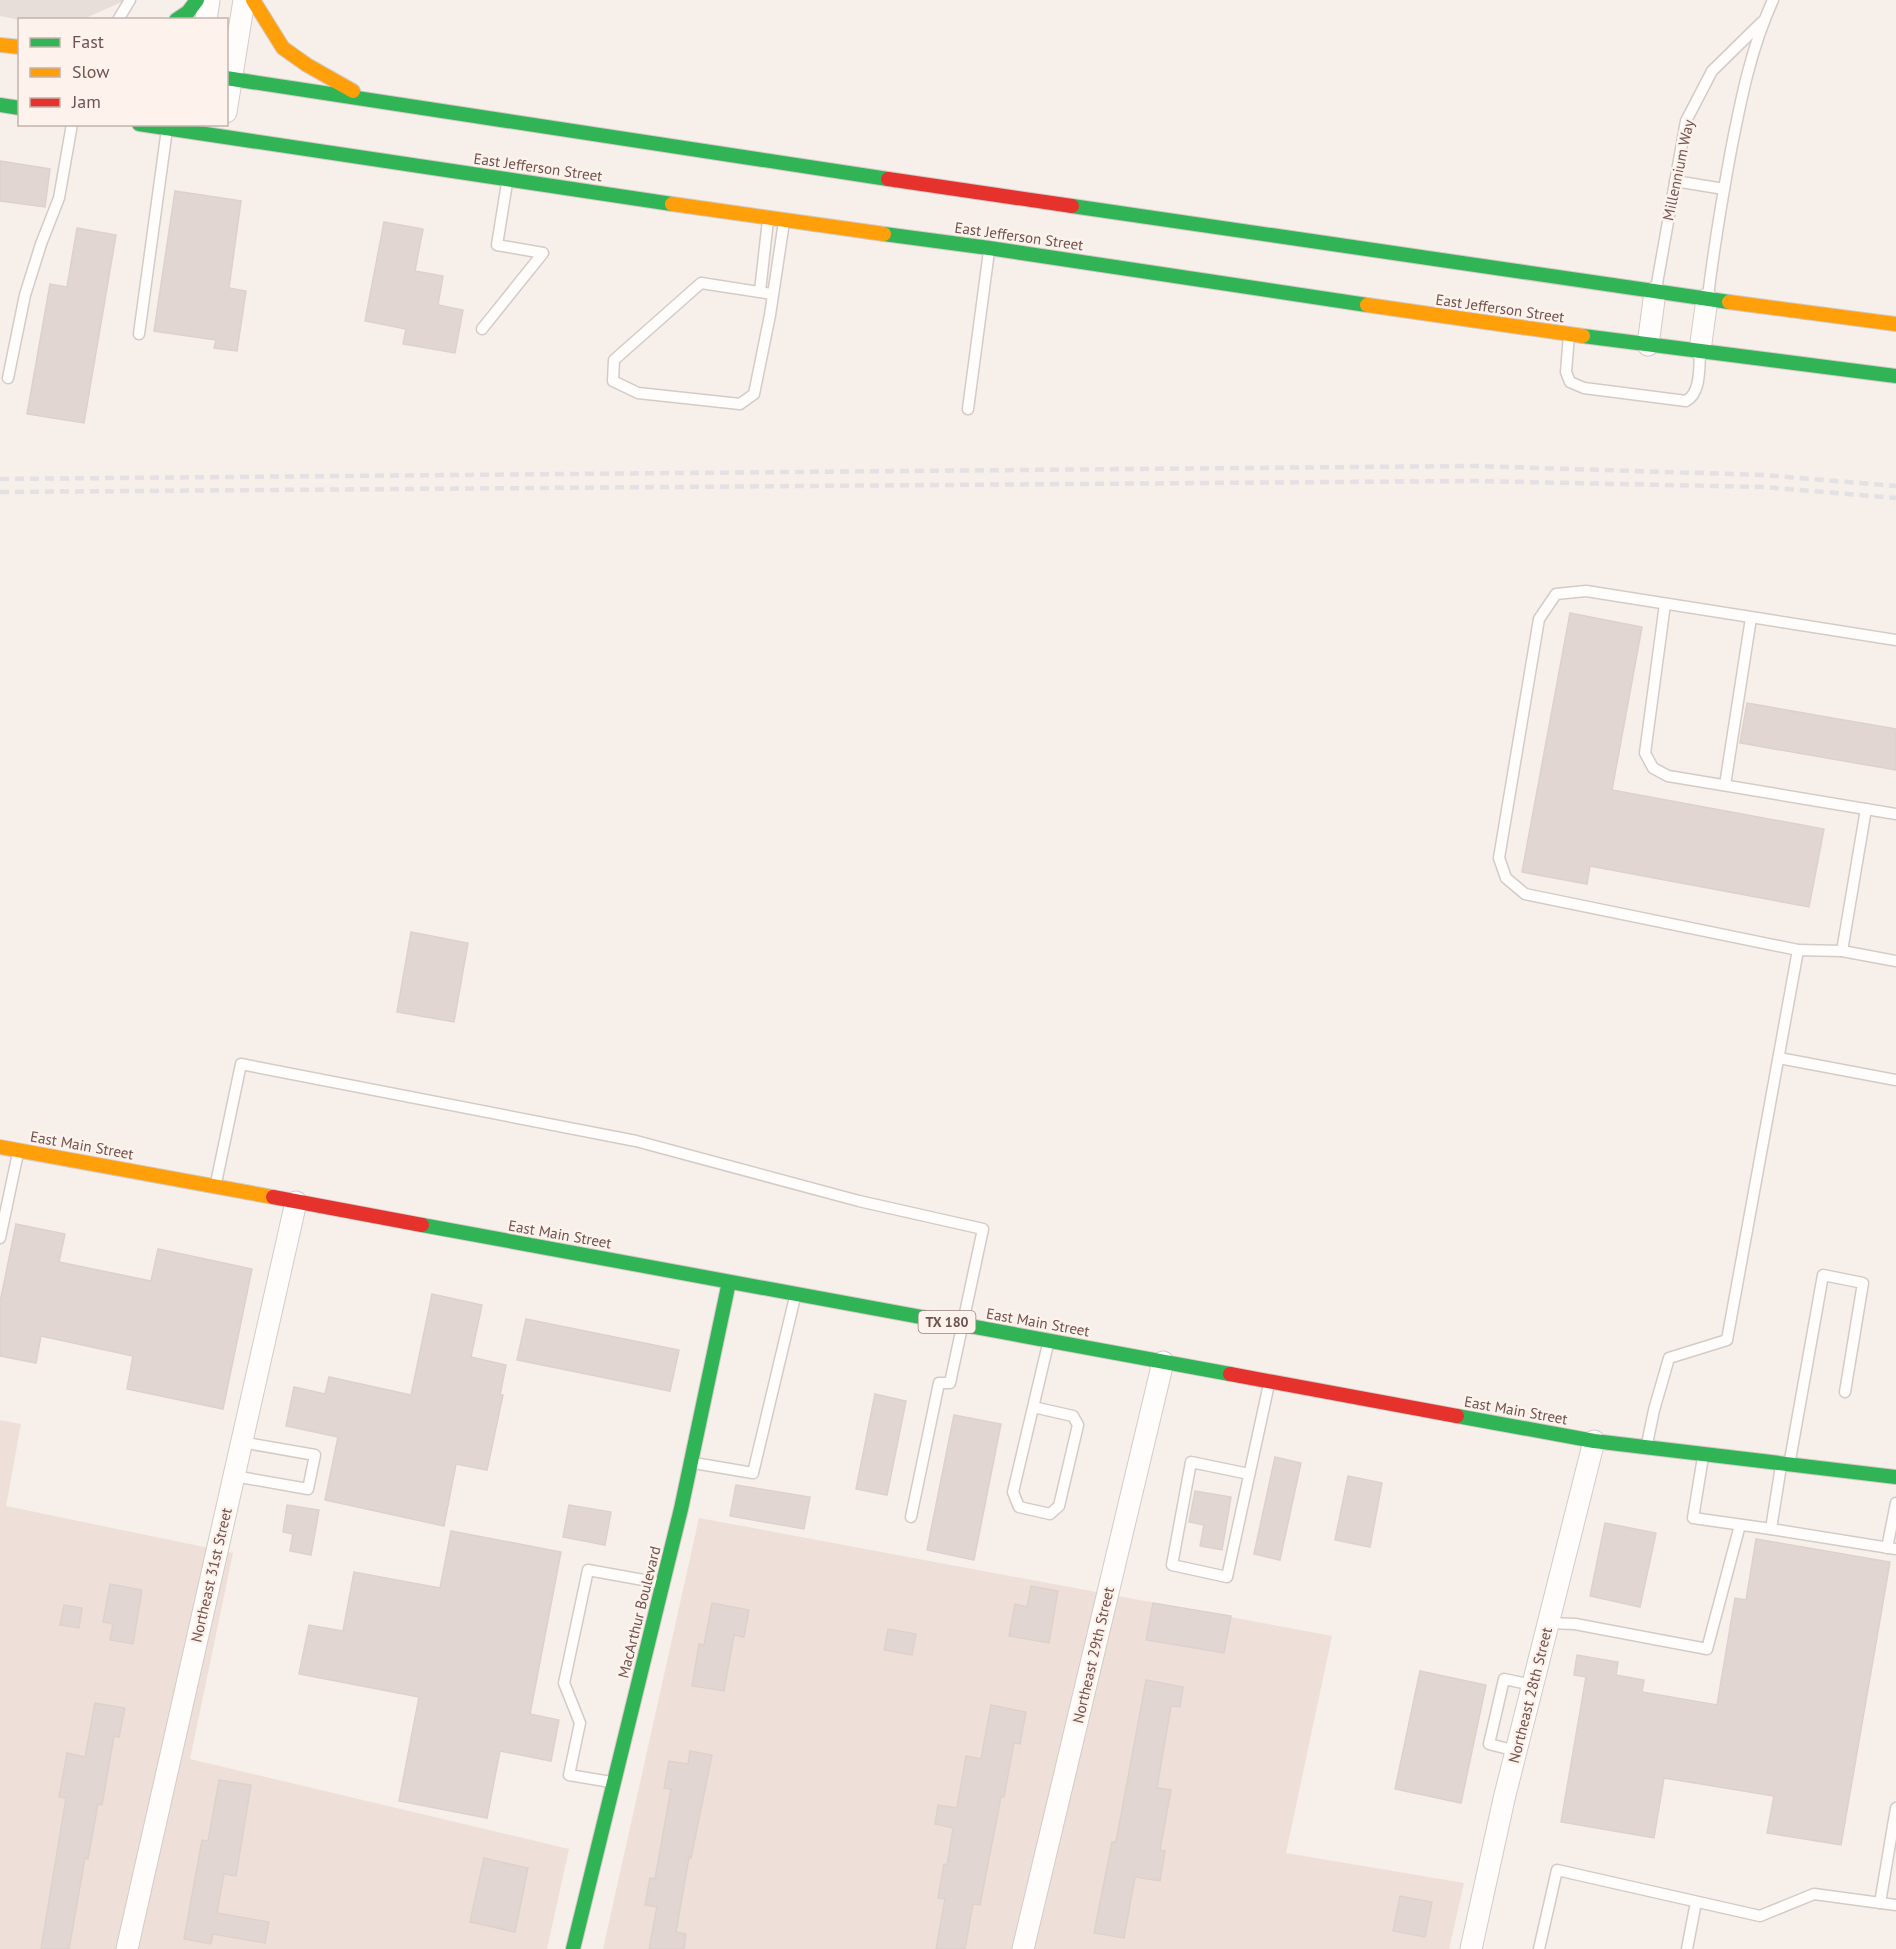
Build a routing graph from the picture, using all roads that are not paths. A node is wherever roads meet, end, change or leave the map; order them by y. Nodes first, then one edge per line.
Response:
1 (130, 0) edge
2 (197, 0) edge
3 (209, 0) edge
4 (244, 0) edge
5 (253, 0) edge
6 (1773, 0) edge
7 (119, 18) edge
8 (179, 18) edge
9 (206, 18) edge
10 (1764, 20) junction
11 (0, 45) edge
12 (18, 47) edge
13 (229, 79) edge
14 (372, 101) junction
15 (0, 105) edge
16 (18, 108) edge
17 (72, 126) edge
18 (160, 126) edge
19 (181, 128) edge
20 (223, 131) edge
21 (507, 180) junction
22 (1675, 180) junction
23 (1724, 189) junction
24 (768, 219) junction
25 (784, 221) junction
26 (990, 248) junction
27 (760, 291) junction
28 (1655, 292) junction
29 (772, 294) junction
30 (1707, 299) junction
31 (1896, 324) edge
32 (482, 329) dead end
33 (139, 333) dead end
34 (1569, 335) junction
35 (1648, 345) junction
36 (1700, 350) junction
37 (1896, 376) edge
38 (8, 378) dead end
39 (968, 409) dead end
40 (1665, 604) junction
41 (1751, 618) junction
42 (1896, 640) edge
43 (1725, 785) junction
44 (1866, 809) junction
45 (1896, 814) edge
46 (1798, 950) junction
47 (1842, 951) junction
48 (1896, 961) edge
49 (1779, 1058) junction
50 (1896, 1080) edge
51 (0, 1147) edge
52 (18, 1150) junction
53 (215, 1187) junction
54 (296, 1202) junction
55 (0, 1238) edge
56 (729, 1282) junction
57 (796, 1294) junction
58 (962, 1324) junction
59 (1049, 1340) junction
60 (1163, 1362) junction
61 (1270, 1381) junction
62 (1845, 1392) dead end
63 (1033, 1407) junction
64 (1594, 1441) junction
65 (241, 1442) junction
66 (1647, 1447) junction
67 (1704, 1454) junction
68 (691, 1462) junction
69 (1786, 1463) junction
70 (1249, 1474) junction
71 (234, 1476) junction
72 (1896, 1477) edge
73 (1896, 1503) edge
74 (911, 1517) dead end
75 (1740, 1525) junction
76 (1771, 1529) junction
77 (1891, 1549) edge
78 (663, 1584) junction
79 (1549, 1623) junction
80 (1533, 1684) junction
81 (1516, 1751) junction
82 (614, 1783) junction
83 (1896, 1808) edge
84 (1696, 1902) junction
85 (1880, 1904) junction
86 (1896, 1905) edge
87 (126, 1949) edge
88 (573, 1949) edge
89 (1023, 1949) edge
90 (1471, 1949) edge
91 (1539, 1949) edge
92 (1688, 1949) edge

1 - 7 lane
2 - 8 main road
3 - 9 street
4 - 13 street
5 - 14 main road
6 - 10 lane, Millennium Way
10 - 22 lane, Millennium Way
10 - 23 lane, Millennium Way
11 - 12 main road
13 - 14 main road
14 - 28 main road
15 - 16 main road
17 - 38 lane
18 - 19 main road, East Jefferson Street
19 - 20 main road, East Jefferson Street
19 - 33 lane
20 - 21 main road, East Jefferson Street
21 - 24 main road, East Jefferson Street
21 - 32 lane
22 - 23 lane
22 - 28 lane, Millennium Way
23 - 30 lane, Millennium Way
24 - 25 main road, East Jefferson Street
24 - 27 lane
25 - 26 main road, East Jefferson Street
25 - 29 lane
26 - 34 main road, East Jefferson Street
26 - 39 lane
27 - 29 lane
27 - 29 lane
28 - 30 main road
28 - 35 street, Millennium Way
30 - 31 main road
30 - 36 street, Millennium Way
34 - 35 main road, East Jefferson Street
34 - 36 lane
35 - 36 main road, East Jefferson Street
36 - 37 main road, East Jefferson Street
40 - 41 lane
40 - 43 lane
40 - 46 lane
41 - 42 lane
41 - 43 lane
43 - 44 lane
44 - 45 lane
44 - 47 lane
46 - 47 lane
46 - 49 lane
47 - 48 lane
49 - 50 lane
49 - 66 lane
51 - 52 main road, East Main Street / TX 180
52 - 53 main road, East Main Street / TX 180
52 - 55 lane
53 - 54 main road, East Main Street / TX 180
53 - 58 lane
54 - 56 main road, East Main Street / TX 180
54 - 65 street, Northeast 31st Street
56 - 57 main road, East Main Street / TX 180
56 - 68 main road, MacArthur Boulevard
57 - 58 main road, East Main Street / TX 180
57 - 68 lane
58 - 59 main road, East Main Street / TX 180
58 - 74 lane
59 - 60 main road, East Main Street / TX 180
59 - 63 lane
60 - 61 main road, East Main Street / TX 180
60 - 89 street, Northeast 29th Street
61 - 64 main road, East Main Street / TX 180
61 - 70 lane
62 - 69 lane
63 - 63 lane
64 - 66 main road, East Main Street / TX 180
64 - 79 street, Northeast 28th Street
65 - 71 street, Northeast 31st Street
65 - 71 lane
66 - 67 main road, East Main Street / TX 180
67 - 69 main road, East Main Street / TX 180
67 - 75 lane
68 - 78 main road, MacArthur Boulevard
69 - 72 main road, East Main Street / TX 180
69 - 76 lane
70 - 70 lane
71 - 87 street, Northeast 31st Street
73 - 77 lane
75 - 76 lane
75 - 79 lane
76 - 77 lane
78 - 82 main road, MacArthur Boulevard
78 - 82 lane
79 - 80 street, Northeast 28th Street
80 - 81 street, Northeast 28th Street
80 - 81 lane
81 - 90 street, Northeast 28th Street
82 - 88 main road, MacArthur Boulevard
83 - 85 lane
84 - 85 lane
84 - 91 lane
84 - 92 lane
85 - 86 lane

